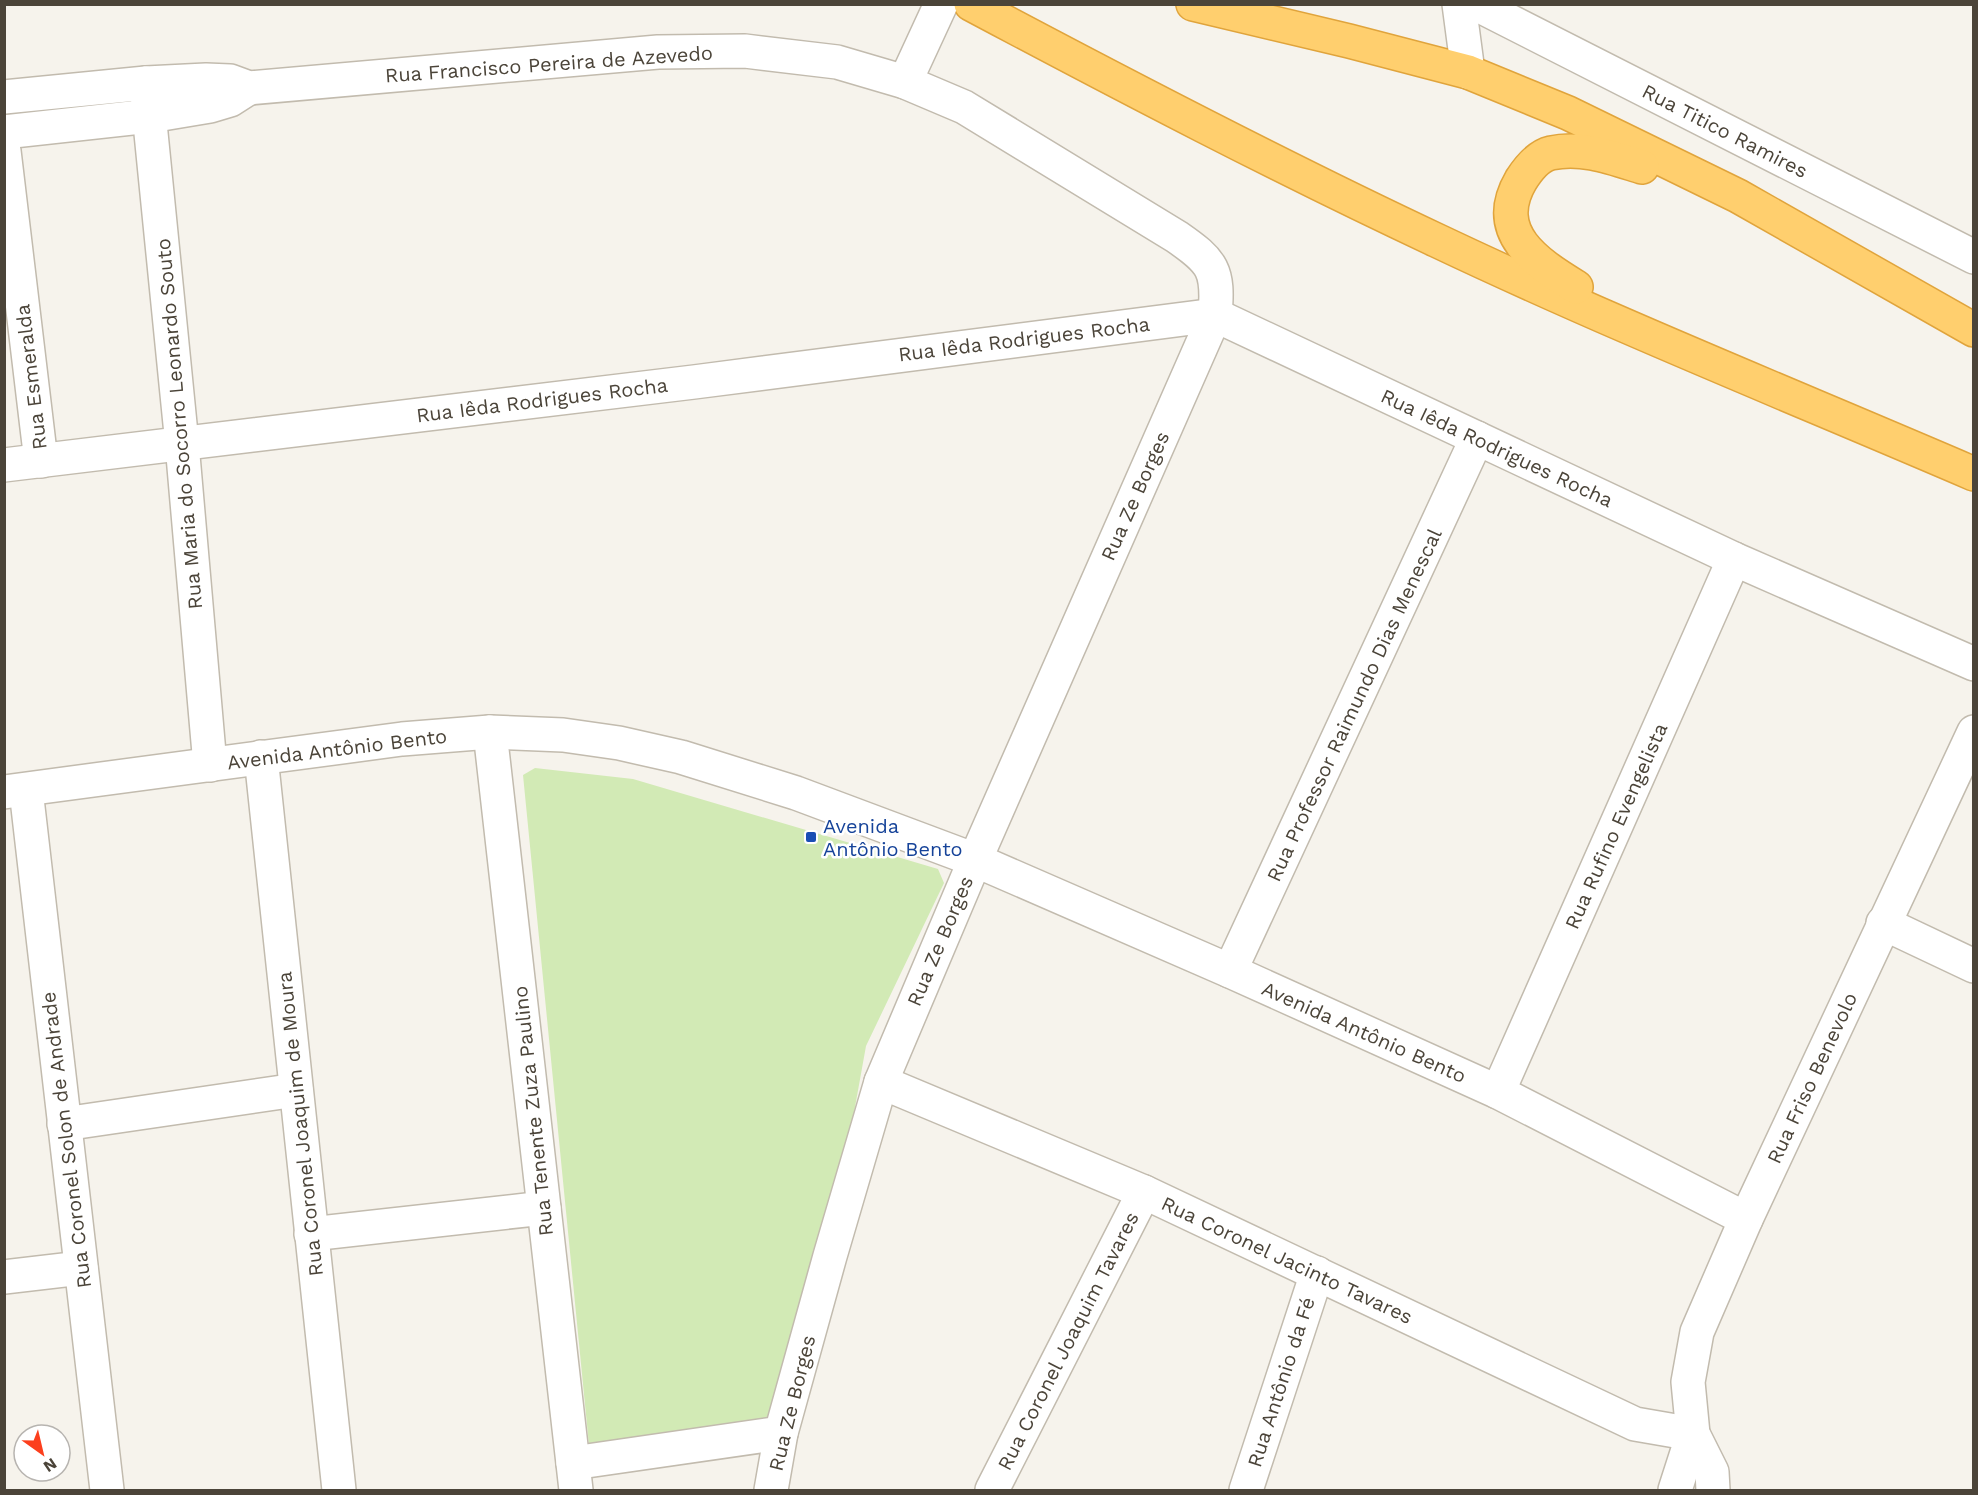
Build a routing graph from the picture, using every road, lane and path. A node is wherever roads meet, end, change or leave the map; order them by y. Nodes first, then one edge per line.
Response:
1 (941, 4) edge
2 (971, 4) edge
3 (1192, 4) edge
4 (1459, 4) edge
5 (1476, 4) edge
6 (1468, 72) junction
7 (905, 82) junction
8 (146, 83) junction
9 (249, 88) junction
10 (4, 97) edge
11 (150, 116) junction
12 (4, 132) edge
13 (4, 151) edge
14 (1738, 195) junction
15 (1974, 257) edge
16 (1215, 315) junction
17 (1974, 330) edge
18 (1660, 339) junction
19 (1477, 438) junction
20 (182, 444) junction
21 (41, 461) junction
22 (4, 465) edge
23 (1974, 474) edge
24 (1734, 560) junction
25 (1974, 664) edge
26 (1974, 732) edge
27 (491, 740) junction
28 (210, 765) junction
29 (262, 767) junction
30 (16, 801) edge
31 (975, 860) junction
32 (1883, 923) junction
33 (1974, 966) edge
34 (1230, 971) junction
35 (881, 1082) junction
36 (296, 1090) junction
37 (1498, 1092) junction
38 (64, 1124) junction
39 (1144, 1192) junction
40 (544, 1208) junction
41 (1746, 1220) junction
42 (311, 1234) junction
43 (81, 1268) junction
44 (1317, 1273) junction
45 (4, 1277) edge
46 (781, 1433) junction
47 (1693, 1434) junction
48 (574, 1477) edge
49 (107, 1491) edge
50 (339, 1491) edge
51 (771, 1491) edge
52 (992, 1491) edge
53 (1246, 1491) edge
54 (1675, 1491) edge
55 (1713, 1491) edge

1 - 7 street
2 - 18 highway
3 - 6 highway
4 - 6 street
5 - 15 street, Rua Titico Ramires
6 - 14 highway
7 - 9 street, Rua Francisco Pereira de Azevedo
7 - 16 street, Rua Francisco Pereira de Azevedo
8 - 9 street, Rua Francisco Pereira de Azevedo
8 - 10 street, Rua Francisco Pereira de Azevedo
8 - 11 street, Rua Maria do Socorro Leonardo Souto
9 - 11 street, Rua Francisco Pereira de Azevedo
11 - 12 street, Rua Francisco Pereira de Azevedo
11 - 20 street, Rua Maria do Socorro Leonardo Souto
13 - 21 street, Rua Esmeralda
14 - 17 highway
14 - 18 highway
16 - 19 street, Rua Iêda Rodrigues Rocha
16 - 20 street, Rua Iêda Rodrigues Rocha
16 - 31 street, Rua Ze Borges
18 - 23 highway
19 - 24 street, Rua Iêda Rodrigues Rocha
19 - 34 street, Rua Professor Raimundo Dias Menescal
20 - 21 street, Rua Iêda Rodrigues Rocha
20 - 28 street, Rua Maria do Socorro Leonardo Souto
21 - 22 street, Rua Iêda Rodrigues Rocha
24 - 25 street, Rua Iêda Rodrigues Rocha
24 - 37 street, Rua Rufino Evengelista
26 - 32 street, Rua Friso Benevolo
27 - 29 street, Avenida Antônio Bento
27 - 31 street, Avenida Antônio Bento
27 - 40 street, Rua Tenente Zuza Paulino
28 - 29 street, Avenida Antônio Bento
28 - 30 street, Avenida Antônio Bento
29 - 30 street, Avenida Antônio Bento
29 - 36 street, Rua Coronel Joaquim de Moura
30 - 38 street, Rua Coronel Solon de Andrade
31 - 34 street, Avenida Antônio Bento
31 - 35 street, Rua Ze Borges
32 - 33 street
32 - 41 street, Rua Friso Benevolo
34 - 37 street, Avenida Antônio Bento
35 - 39 street, Rua Coronel Jacinto Tavares
35 - 46 street, Rua Ze Borges
36 - 38 street
36 - 42 street, Rua Coronel Joaquim de Moura
37 - 41 street, Avenida Antônio Bento
38 - 43 street, Rua Coronel Solon de Andrade
39 - 44 street, Rua Coronel Jacinto Tavares
39 - 52 street, Rua Coronel Joaquim Tavares
40 - 42 street
40 - 48 street, Rua Tenente Zuza Paulino
41 - 47 street, Rua Friso Benevolo
42 - 50 street, Rua Coronel Joaquim de Moura
43 - 45 street
43 - 49 street, Rua Coronel Solon de Andrade
44 - 47 street, Rua Coronel Jacinto Tavares
44 - 53 street, Rua Antônio da Fé
46 - 48 street
46 - 51 street, Rua Ze Borges
47 - 54 street, Rua Friso Benevolo
47 - 55 street, Rua Friso Benevolo

